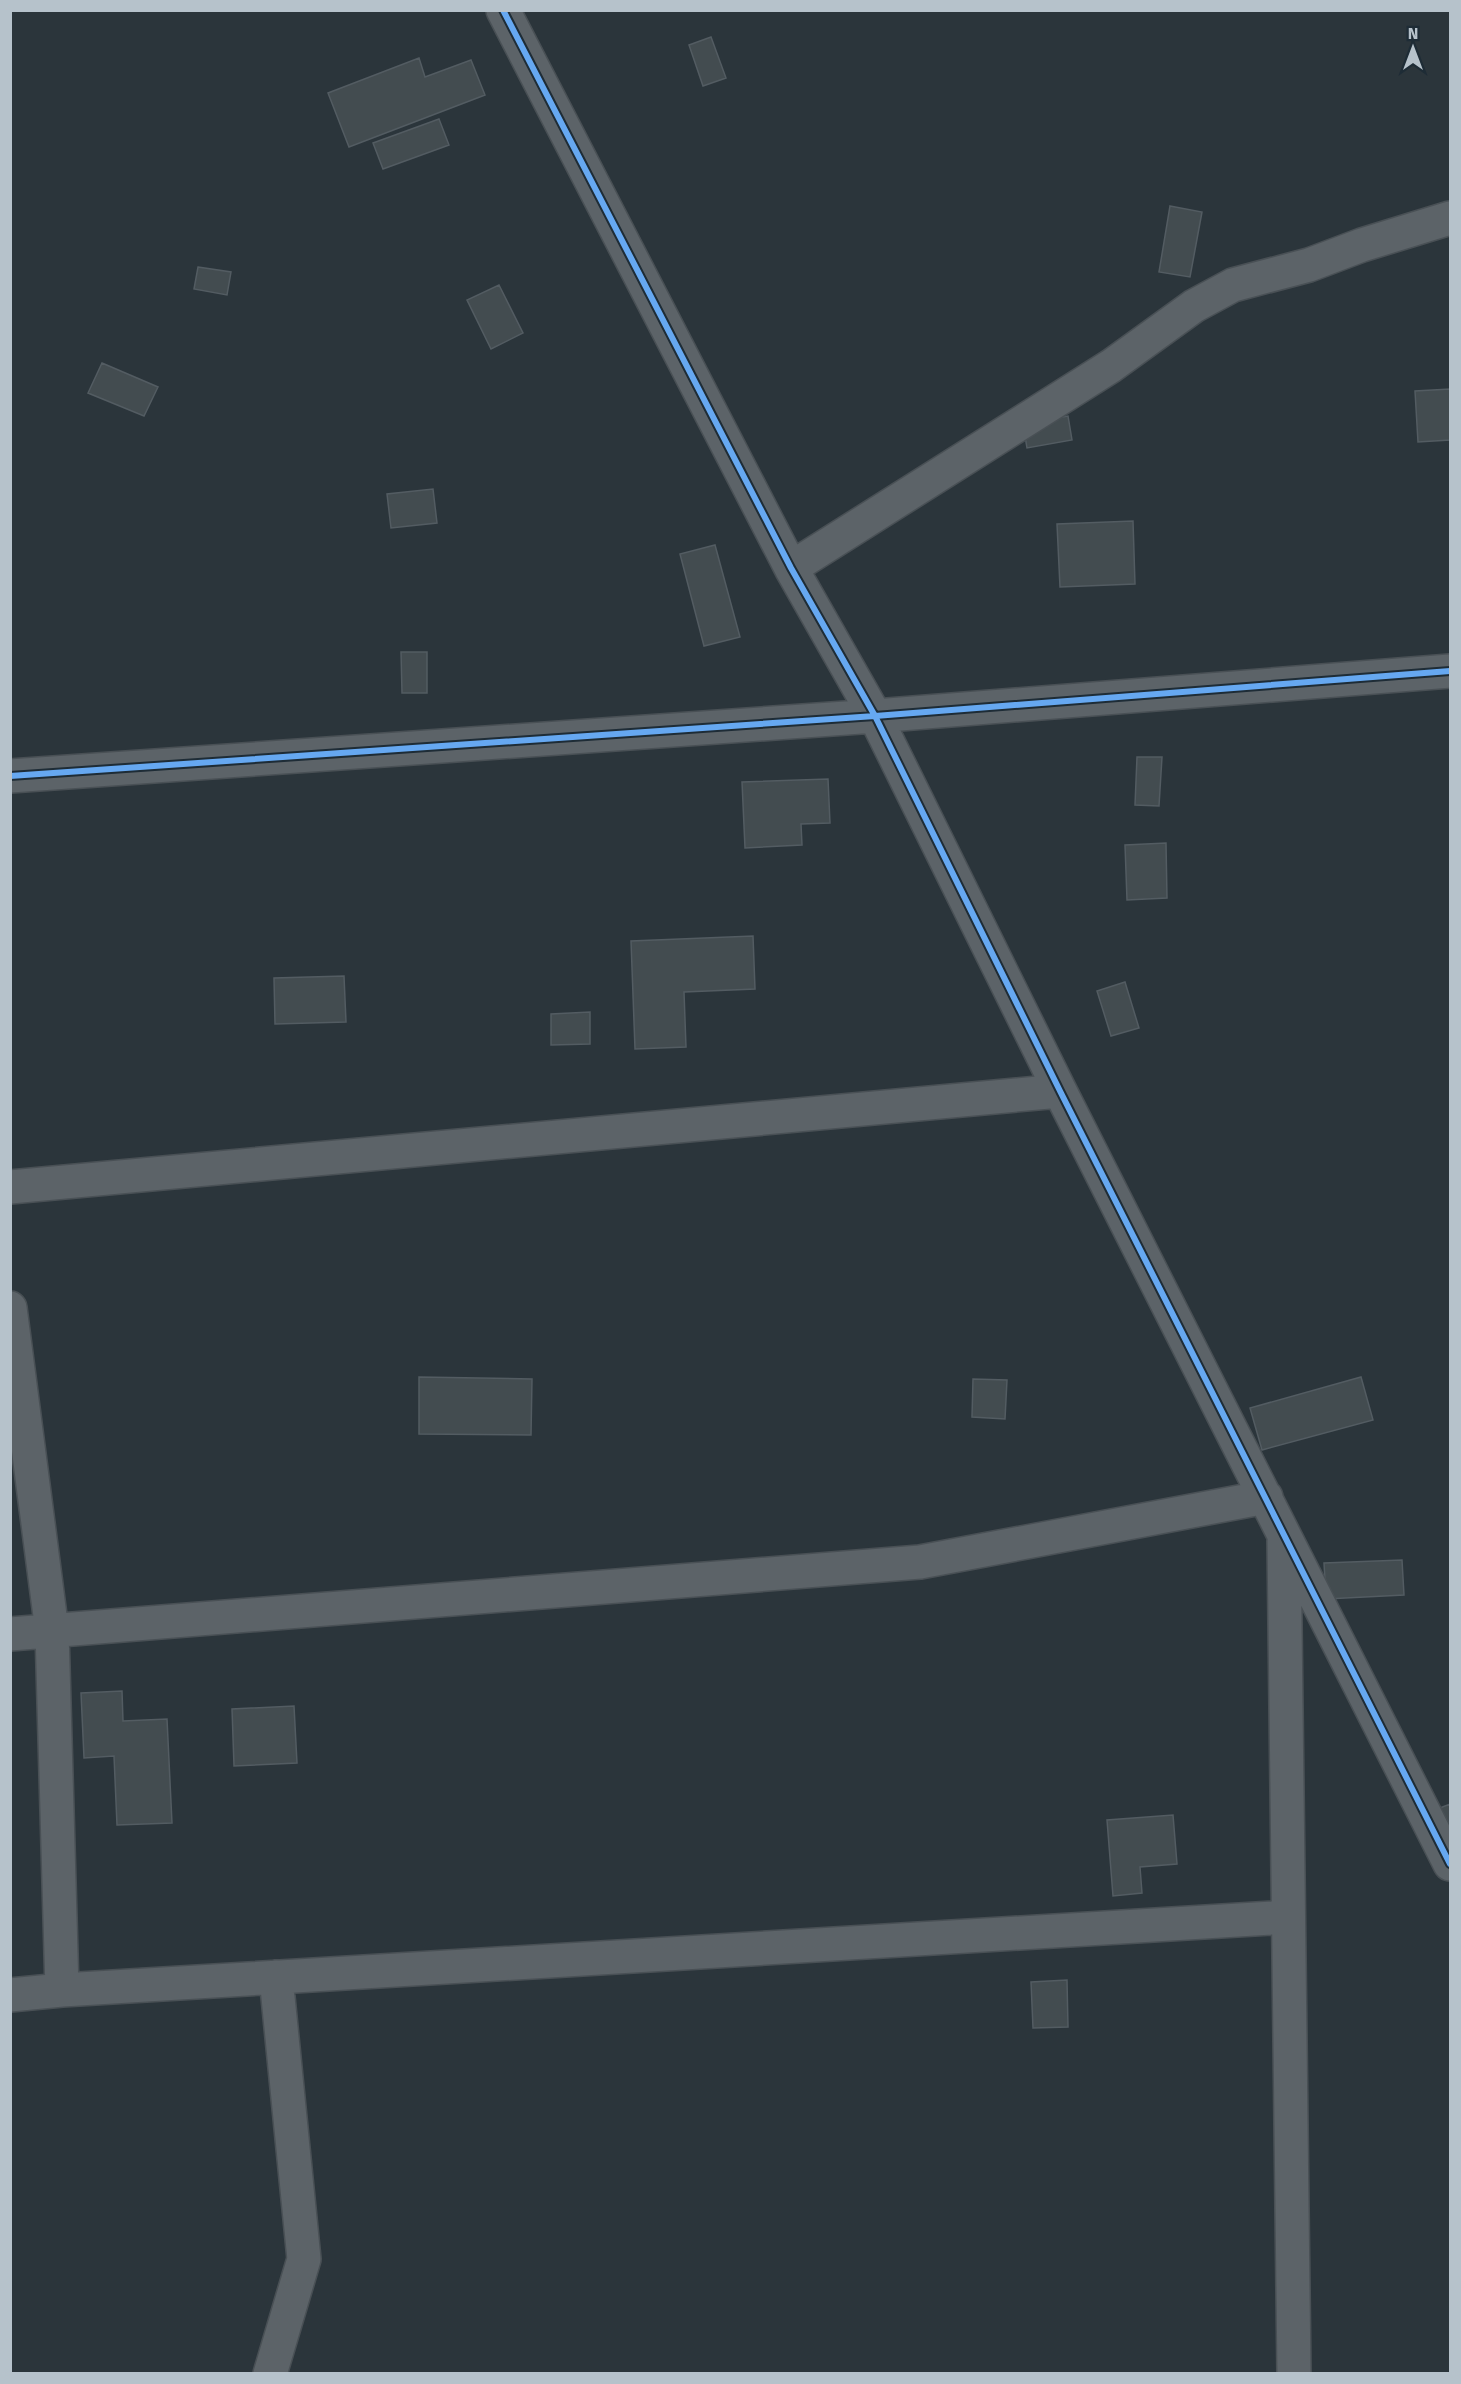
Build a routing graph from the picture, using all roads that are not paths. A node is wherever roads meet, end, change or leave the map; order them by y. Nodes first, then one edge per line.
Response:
1 (503, 10) edge
2 (1450, 218) edge
3 (791, 568) junction
4 (1450, 671) edge
5 (876, 716) junction
6 (10, 777) edge
7 (1060, 1091) junction
8 (10, 1187) edge
9 (10, 1308) edge
10 (1266, 1497) junction
11 (1284, 1533) junction
12 (52, 1632) junction
13 (10, 1634) edge
14 (1450, 1864) edge
15 (1288, 1917) junction
16 (276, 1977) junction
17 (62, 1990) junction
18 (10, 1995) edge
19 (270, 2373) edge
20 (1294, 2373) edge

1 - 3 street
2 - 3 street
3 - 5 street
4 - 5 street
5 - 6 street
5 - 7 street
7 - 8 street
7 - 10 street
9 - 12 street
10 - 11 street
10 - 12 street
11 - 14 street
11 - 15 street
12 - 13 street
12 - 17 street
15 - 16 street
15 - 20 street
16 - 17 street
16 - 19 street
17 - 18 street

